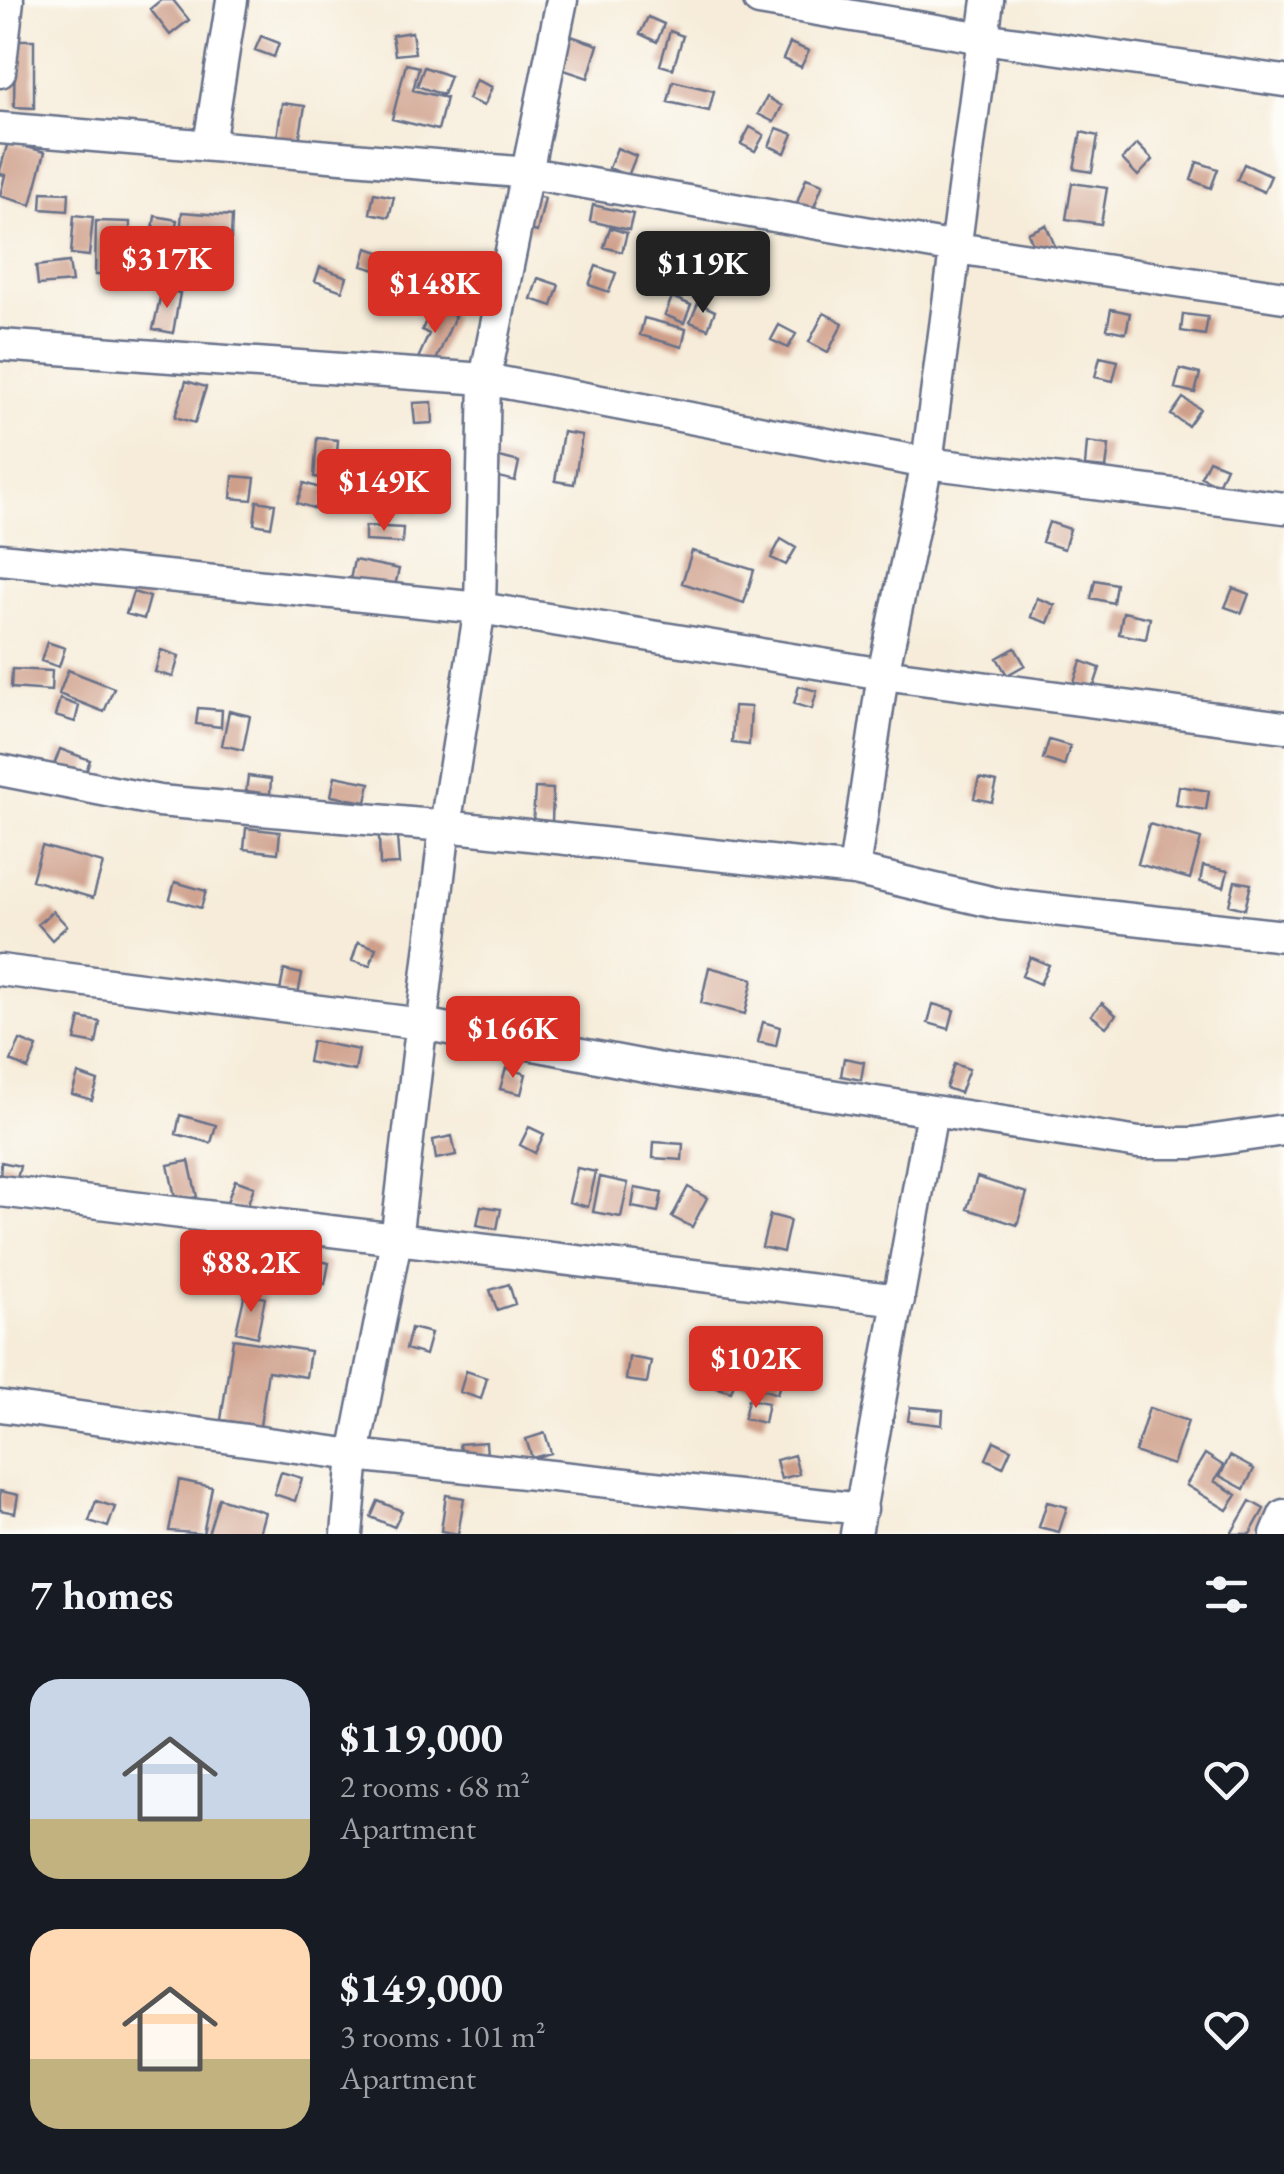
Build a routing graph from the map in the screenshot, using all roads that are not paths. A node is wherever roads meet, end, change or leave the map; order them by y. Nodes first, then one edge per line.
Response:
1 (8, 0) edge
2 (232, 0) edge
3 (562, 0) edge
4 (759, 0) edge
5 (988, 0) edge
6 (983, 38) junction
7 (0, 72) edge
8 (1284, 81) edge
9 (0, 128) edge
10 (209, 144) junction
11 (529, 173) junction
12 (956, 248) junction
13 (1284, 296) edge
14 (0, 345) edge
15 (485, 380) junction
16 (926, 463) junction
17 (1284, 508) edge
18 (0, 559) edge
19 (480, 608) junction
20 (884, 674) junction
21 (1284, 728) edge
22 (0, 770) edge
23 (445, 826) junction
24 (854, 870) junction
25 (1284, 936) edge
26 (0, 970) edge
27 (422, 1024) junction
28 (932, 1112) junction
29 (1284, 1130) edge
30 (0, 1191) edge
31 (396, 1240) junction
32 (899, 1300) junction
33 (0, 1406) edge
34 (354, 1455) junction
35 (1284, 1515) edge
36 (859, 1522) edge
37 (347, 1534) edge
38 (1276, 1534) edge

1 - 7 street
2 - 10 street
3 - 11 street
4 - 6 street
5 - 6 street
6 - 8 street
6 - 12 street
9 - 10 street
10 - 11 street
11 - 12 street
11 - 15 street
12 - 13 street
12 - 16 street
14 - 15 street
15 - 16 street
15 - 19 street
16 - 17 street
16 - 20 street
18 - 19 street
19 - 20 street
19 - 23 street
20 - 21 street
20 - 24 street
22 - 23 street
23 - 24 street
23 - 27 street
24 - 25 street
26 - 27 street
27 - 28 street
27 - 31 street
28 - 29 street
28 - 32 street
30 - 31 street
31 - 32 street
31 - 34 street
32 - 36 street
33 - 34 street
34 - 36 street
34 - 37 street
35 - 38 street

